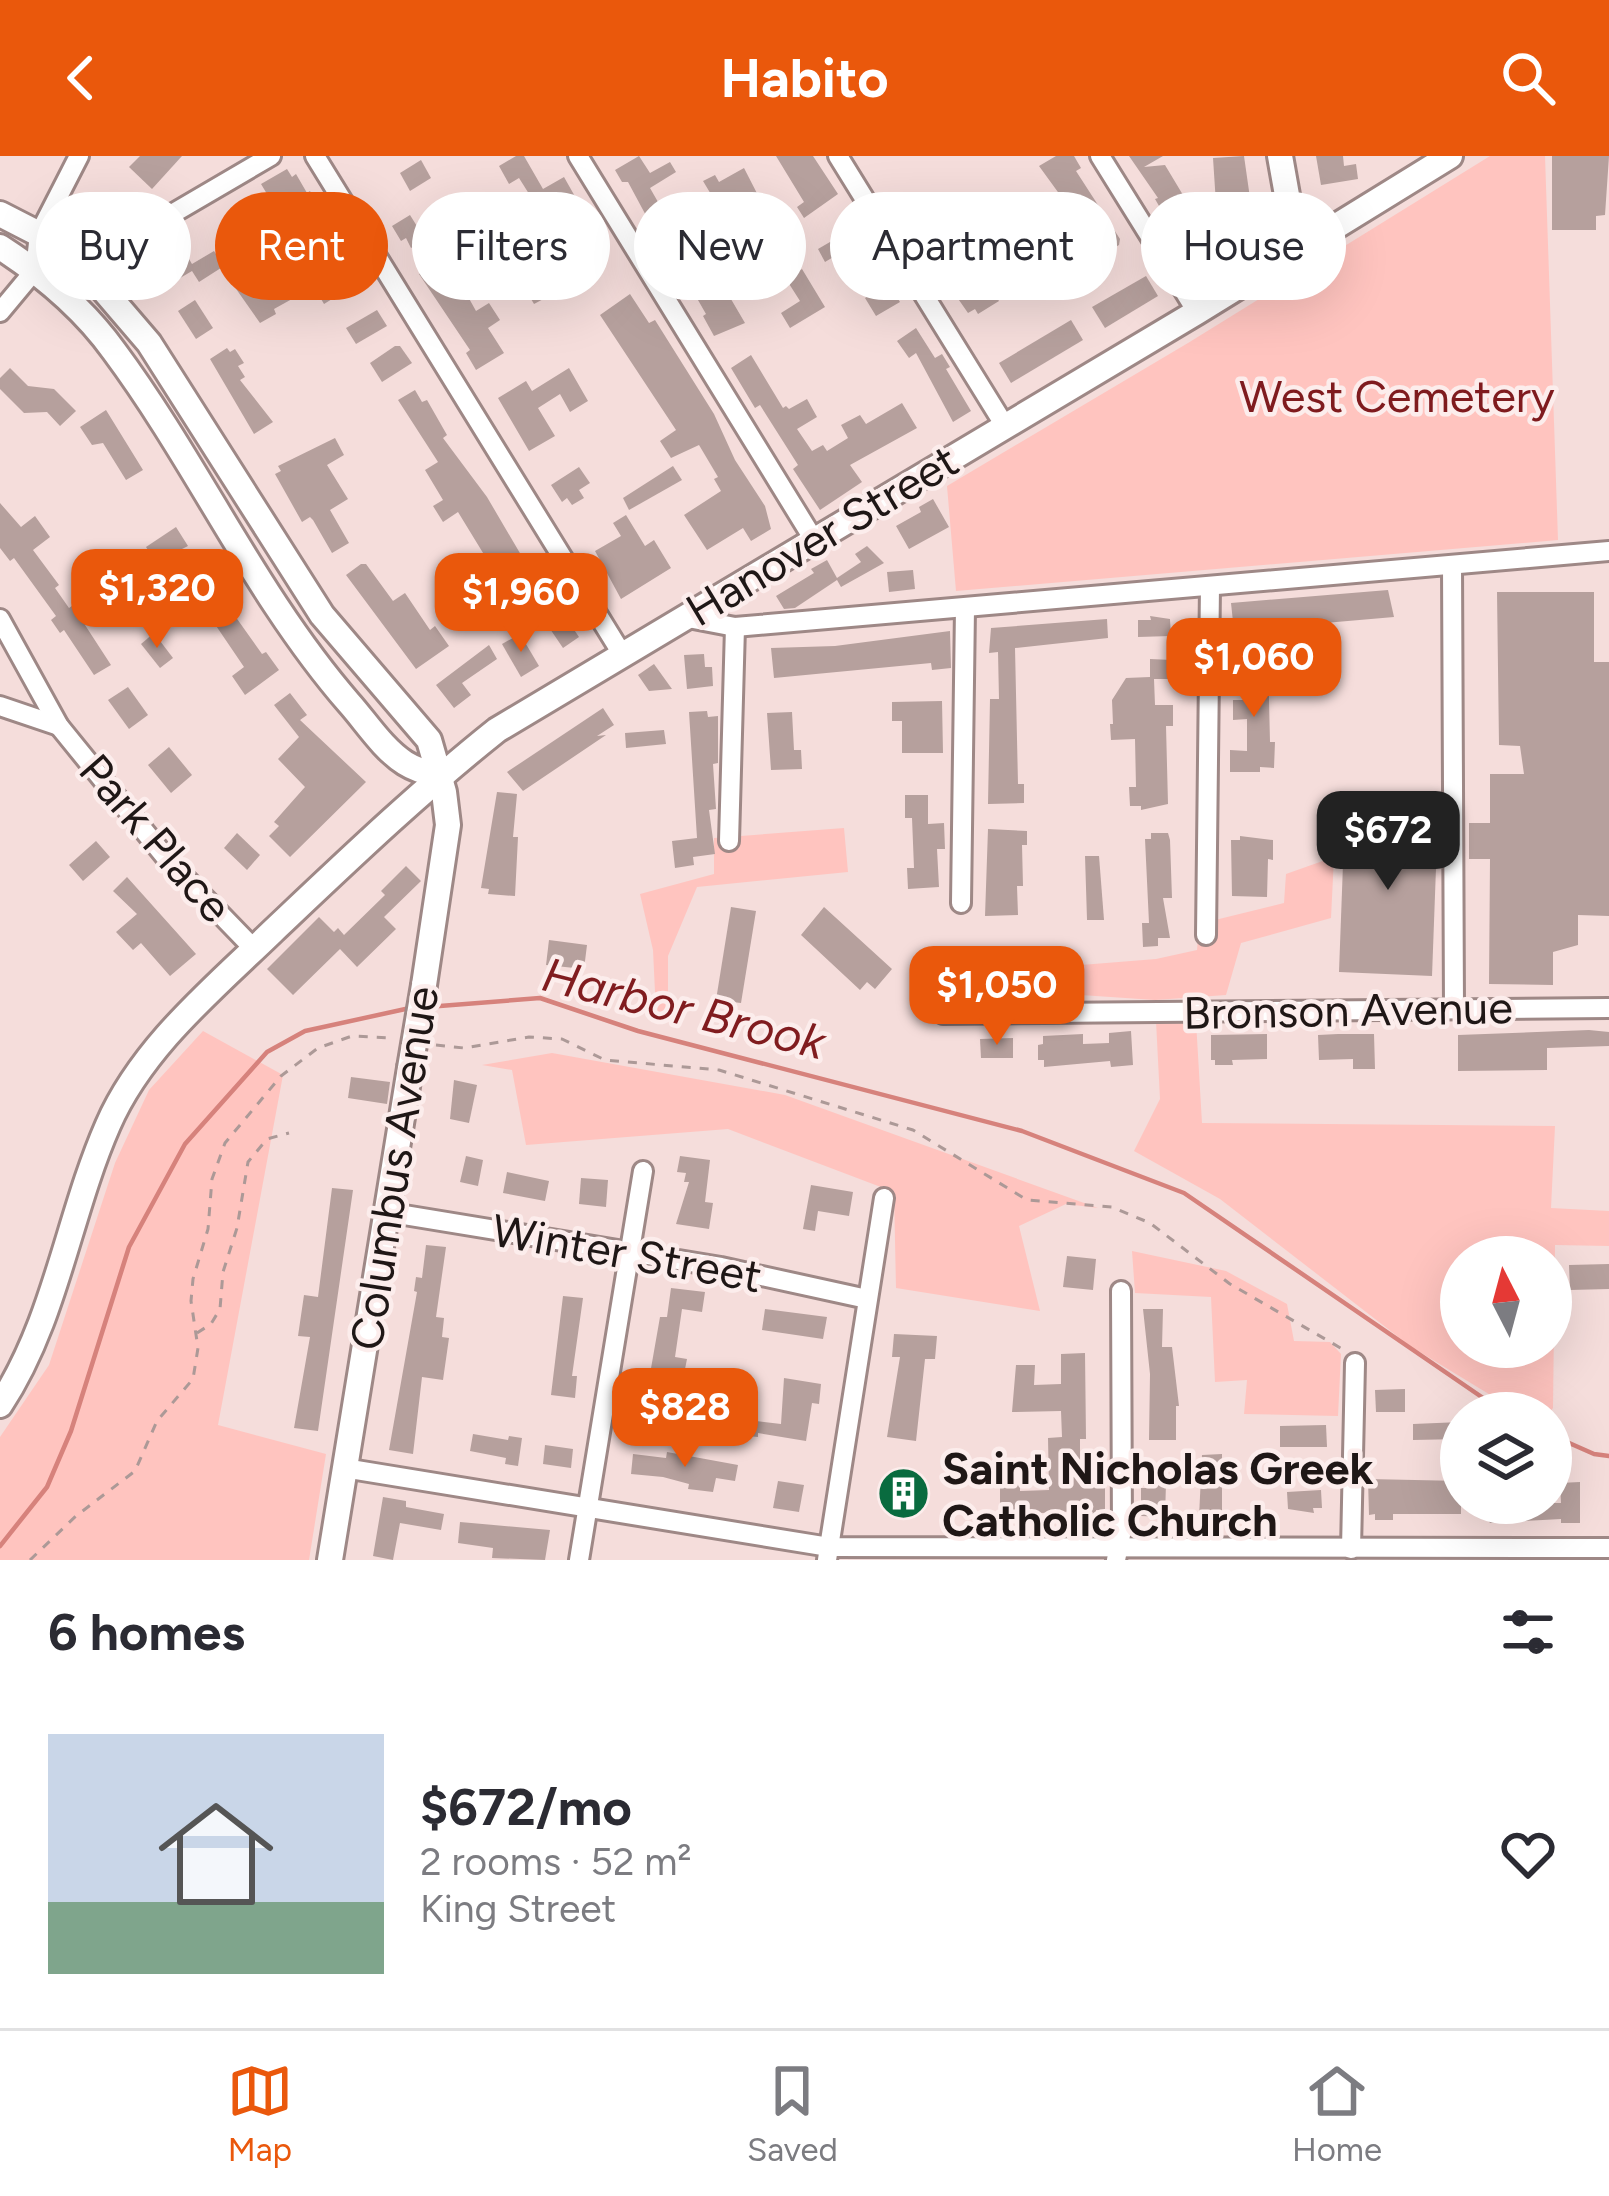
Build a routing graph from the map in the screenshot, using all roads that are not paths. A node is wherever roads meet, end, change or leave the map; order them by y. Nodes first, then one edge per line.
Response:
1 (79, 156) edge
2 (271, 156) edge
3 (315, 156) edge
4 (578, 156) edge
5 (838, 156) edge
6 (1100, 156) edge
7 (1280, 156) edge
8 (1450, 156) edge
9 (61, 192) edge
10 (1286, 192) edge
11 (191, 203) edge
12 (0, 214) edge
13 (1346, 221) edge
14 (36, 232) edge
15 (0, 247) edge
16 (36, 261) edge
17 (35, 270) junction
18 (112, 300) edge
19 (1217, 300) edge
20 (0, 311) edge
21 (1197, 312) junction
22 (1005, 427) junction
23 (241, 485) junction
24 (210, 502) junction
25 (814, 540) junction
26 (1609, 551) edge
27 (1453, 565) junction
28 (1210, 586) junction
29 (965, 608) junction
30 (683, 617) junction
31 (0, 619) edge
32 (325, 619) junction
33 (735, 627) junction
34 (297, 636) junction
35 (622, 654) junction
36 (0, 706) edge
37 (59, 726) junction
38 (439, 776) junction
39 (729, 841) dead end
40 (962, 903) dead end
41 (1206, 935) dead end
42 (254, 950) junction
43 (1454, 1008) junction
44 (1609, 1008) edge
45 (943, 1014) dead end
46 (643, 1171) dead end
47 (884, 1198) dead end
48 (386, 1212) junction
49 (629, 1251) junction
50 (1121, 1291) dead end
51 (868, 1299) junction
52 (1355, 1363) road end
53 (0, 1405) edge
54 (344, 1468) junction
55 (587, 1507) junction
56 (1609, 1548) edge
57 (1352, 1549) junction
58 (828, 1553) edge
59 (1118, 1554) edge
60 (1320, 1554) edge
61 (330, 1560) edge
62 (579, 1560) edge

1 - 9 street
2 - 11 street
3 - 35 street
4 - 25 street
5 - 22 street
6 - 21 street
7 - 10 street
8 - 13 street, Hanover Street
12 - 14 street, Columbus Avenue
15 - 17 street
16 - 17 street
17 - 20 street
17 - 24 street
18 - 23 street, Columbus Avenue
19 - 21 street, Hanover Street
21 - 22 street, Hanover Street
22 - 25 street, Hanover Street
23 - 24 street
23 - 32 street, Columbus Avenue
24 - 34 street
25 - 30 street, Hanover Street
26 - 27 street
27 - 28 street
27 - 43 street
28 - 29 street
28 - 41 street
29 - 33 street
29 - 40 street
30 - 33 street
30 - 35 street, Hanover Street
31 - 37 street, Park Place
32 - 34 street
32 - 38 street, Columbus Avenue
33 - 39 street
34 - 38 street
35 - 38 street, Hanover Street
36 - 37 street, Park Place
37 - 42 street, Park Place
38 - 42 street, Hanover Street
38 - 48 street, Columbus Avenue, bridge
42 - 53 street, Hanover Street
43 - 44 street, Bronson Avenue
43 - 45 street, Bronson Avenue
46 - 49 street
47 - 51 street
48 - 49 street, Winter Street
48 - 54 street, Columbus Avenue
49 - 51 street, Winter Street
49 - 55 street
50 - 59 street
51 - 58 street
52 - 57 street
54 - 55 street
54 - 61 street, Columbus Avenue
55 - 58 street
55 - 62 street
56 - 57 street
57 - 60 street
58 - 59 street
59 - 60 street

